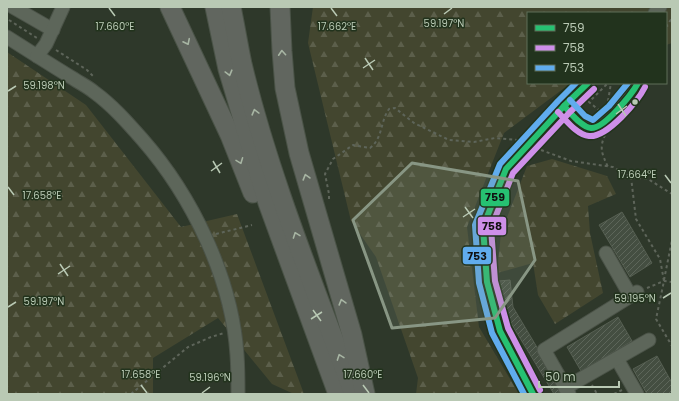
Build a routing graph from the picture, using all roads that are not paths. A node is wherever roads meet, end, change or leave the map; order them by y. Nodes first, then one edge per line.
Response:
1 (13, 7) edge
2 (63, 7) edge
3 (170, 7) edge
4 (215, 7) edge
5 (231, 7) edge
6 (280, 7) edge
7 (53, 30) dead end
8 (7, 37) edge
9 (37, 56) junction
10 (587, 84) edge
11 (638, 84) edge
12 (564, 106) junction
13 (606, 253) dead end
14 (318, 338) junction
15 (649, 340) dead end
16 (617, 359) junction
17 (567, 391) edge
18 (238, 394) edge
19 (338, 394) edge
20 (354, 394) edge
21 (365, 394) edge
22 (533, 394) edge
23 (637, 394) edge

1 - 7 street
2 - 9 street
3 -> 14 highway
4 -> 14 highway
20 -> 5 highway
21 -> 6 highway
8 - 9 street
9 - 18 street
10 - 12 street
11 - 12 street
12 - 22 street
13 - 17 street
14 - 19 highway
15 - 16 street
16 - 17 street
16 - 23 street

